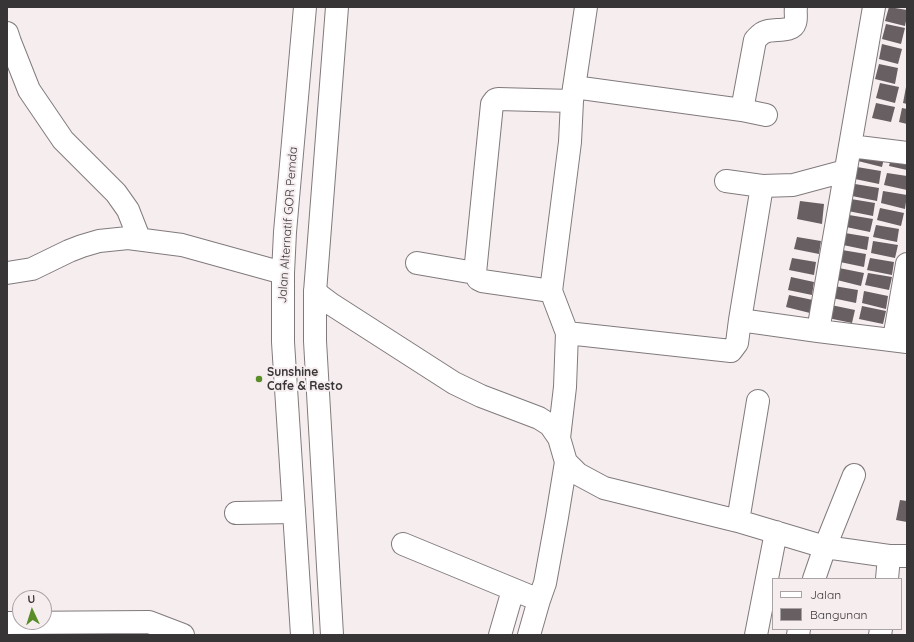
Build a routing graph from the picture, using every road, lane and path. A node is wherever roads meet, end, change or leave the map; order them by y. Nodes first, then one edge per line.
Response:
1 (304, 7) edge
2 (338, 7) edge
3 (586, 7) edge
4 (796, 7) edge
5 (874, 7) edge
6 (7, 33) edge
7 (573, 94) junction
8 (742, 110) junction
9 (766, 115) dead end
10 (850, 146) junction
11 (907, 153) edge
12 (845, 172) junction
13 (726, 181) dead end
14 (762, 186) junction
15 (139, 238) junction
16 (417, 263) dead end
17 (907, 264) edge
18 (7, 273) edge
19 (283, 273) junction
20 (475, 273) junction
21 (552, 291) junction
22 (315, 292) junction
23 (740, 320) junction
24 (818, 331) junction
25 (567, 333) junction
26 (901, 340) edge
27 (758, 401) dead end
28 (559, 438) junction
29 (566, 462) junction
30 (854, 475) dead end
31 (294, 512) junction
32 (236, 513) dead end
33 (738, 521) junction
34 (776, 532) junction
35 (403, 544) dead end
36 (825, 547) junction
37 (898, 556) edge
38 (814, 578) edge
39 (888, 578) edge
40 (513, 590) junction
41 (538, 600) junction
42 (7, 623) edge
43 (183, 635) edge
44 (302, 635) edge
45 (332, 635) edge
46 (500, 635) edge
47 (529, 635) edge
48 (756, 635) edge

1 - 19 street, Jalan Alternatif GOR Pemda
2 - 22 street
3 - 7 street
4 - 8 street
5 - 10 street
6 - 15 street
7 - 8 street
7 - 20 street
7 - 21 street
8 - 9 street
10 - 11 street
10 - 12 street
12 - 14 street
12 - 24 street
13 - 14 street
14 - 23 street
15 - 18 street
15 - 19 street
16 - 20 street
17 - 26 street
19 - 31 street, Jalan Alternatif GOR Pemda
20 - 21 street
21 - 25 street
22 - 28 street
22 - 45 street
23 - 24 street
23 - 25 street
24 - 26 street
25 - 28 street
27 - 33 street
28 - 29 street
29 - 33 street
29 - 41 street
30 - 36 street
31 - 32 street
31 - 44 street, Jalan Alternatif GOR Pemda
33 - 34 street
34 - 36 street
34 - 48 street
35 - 40 street
36 - 37 street
36 - 38 street
37 - 39 street
40 - 41 street
40 - 46 street
41 - 47 street
42 - 43 street

